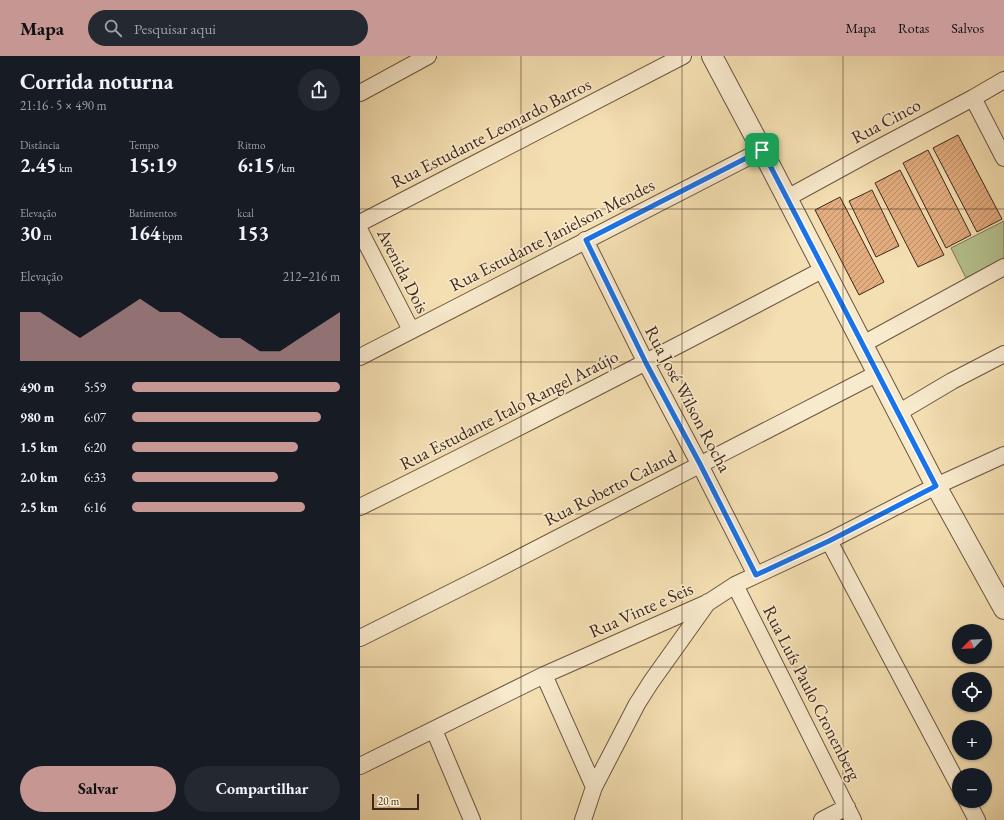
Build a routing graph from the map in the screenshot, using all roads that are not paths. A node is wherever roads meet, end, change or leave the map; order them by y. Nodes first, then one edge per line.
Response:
1 (428, 56) edge
2 (684, 56) edge
3 (712, 56) edge
4 (412, 60) edge
5 (1004, 80) edge
6 (360, 93) edge
7 (974, 98) junction
8 (762, 150) junction
9 (1004, 158) edge
10 (787, 198) junction
11 (360, 223) edge
12 (360, 231) edge
13 (586, 240) junction
14 (1004, 267) edge
15 (824, 269) junction
16 (411, 330) junction
17 (863, 344) junction
18 (1004, 354) edge
19 (360, 357) edge
20 (646, 363) junction
21 (878, 373) junction
22 (898, 413) junction
23 (1004, 455) edge
24 (700, 464) junction
25 (936, 486) junction
26 (360, 507) edge
27 (829, 541) junction
28 (756, 575) junction
29 (735, 585) junction
30 (709, 602) junction
31 (1004, 609) edge
32 (360, 638) edge
33 (544, 675) junction
34 (434, 730) junction
35 (360, 766) edge
36 (952, 773) edge
37 (594, 787) junction
38 (971, 808) edge
39 (850, 813) edge
40 (472, 820) edge
41 (583, 820) edge
42 (822, 820) edge
43 (977, 820) edge

1 - 4 street
2 - 11 street, Rua Estudante Leonardo Barros
3 - 8 street
4 - 6 street
5 - 7 street, Rua Cinco
7 - 9 street
7 - 10 street, Rua Cinco
8 - 10 street
8 - 13 street, Rua Estudante Janielson Mendes
10 - 15 street
12 - 16 street, Avenida Dois
13 - 16 street, Rua Estudante Janielson Mendes
13 - 20 street, Rua José Wilson Rocha
14 - 17 street
15 - 17 street
15 - 20 street, Rua Estudante Italo Rangel Araújo
16 - 19 street, Rua Estudante Janielson Mendes
17 - 21 street
18 - 22 street
20 - 24 street, Rua José Wilson Rocha
20 - 26 street, Rua Estudante Italo Rangel Araújo
21 - 22 street
21 - 24 street, Rua Roberto Caland
22 - 25 street
23 - 25 street, Rua Vinte e Seis
24 - 28 street, Rua José Wilson Rocha
24 - 32 street, Rua Roberto Caland
25 - 27 street, Rua Vinte e Seis
25 - 31 street
27 - 28 street, Rua Vinte e Seis
27 - 36 street
28 - 29 street, Rua Vinte e Seis
29 - 30 street, Rua Vinte e Seis
29 - 39 street, Rua Luís Paulo Cronenberg
30 - 33 street, Rua Vinte e Seis
30 - 37 street
33 - 34 street, Rua Vinte e Seis
33 - 37 street
34 - 35 street, Rua Vinte e Seis
34 - 40 street
37 - 41 street
38 - 43 street
39 - 42 street

